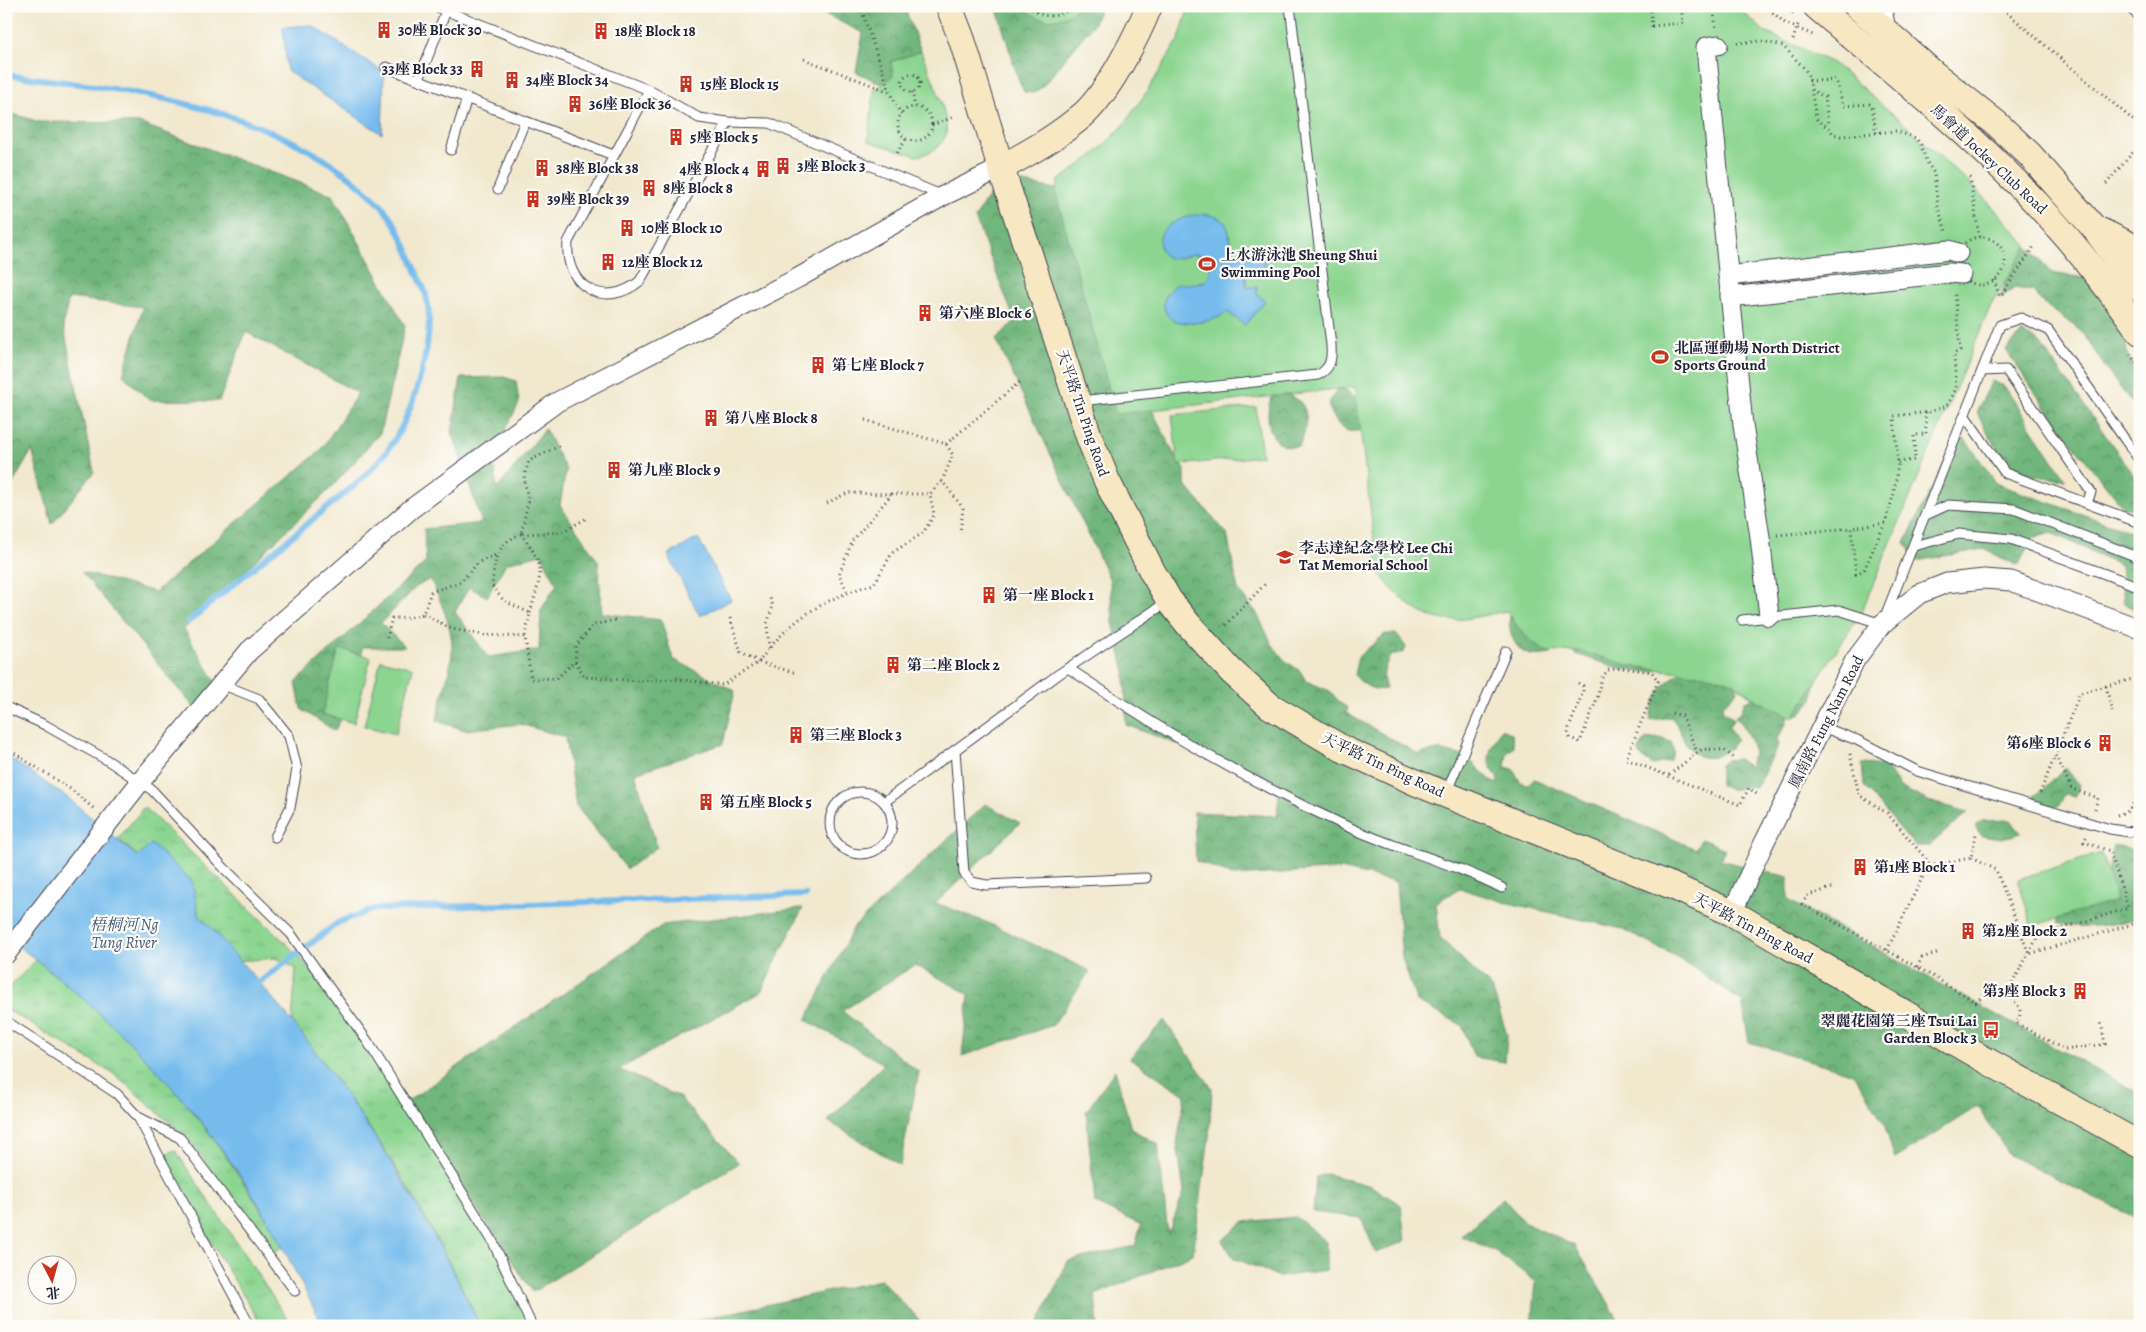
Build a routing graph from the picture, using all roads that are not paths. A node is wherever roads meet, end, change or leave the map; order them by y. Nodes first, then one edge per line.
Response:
1 (434, 6) edge
2 (949, 6) edge
3 (1149, 6) edge
4 (1290, 6) edge
5 (1816, 6) edge
6 (1857, 6) edge
7 (1886, 6) edge
8 (2135, 6) edge
9 (2140, 10) edge
10 (446, 11) junction
11 (1893, 37) junction
12 (1718, 45) road end
13 (386, 67) dead end
14 (418, 79) junction
15 (649, 90) junction
16 (468, 98) junction
17 (525, 121) junction
18 (728, 122) junction
19 (451, 150) dead end
20 (613, 155) junction
21 (1001, 168) junction
22 (498, 189) dead end
23 (943, 196) junction
24 (2095, 229) junction
25 (1957, 243) road end
26 (2140, 250) edge
27 (1728, 276) junction
28 (1964, 277) road end
29 (2140, 289) edge
30 (1730, 298) junction
31 (2135, 342) edge
32 (1982, 371) junction
33 (1077, 402) junction
34 (1964, 416) junction
35 (2140, 461) edge
36 (2087, 503) junction
37 (1926, 515) junction
38 (2140, 523) edge
39 (1914, 546) junction
40 (2140, 558) edge
41 (2140, 587) edge
42 (1169, 600) junction
43 (1768, 616) junction
44 (1742, 620) dead end
45 (1882, 624) junction
46 (2140, 629) edge
47 (1506, 651) dead end
48 (1068, 668) junction
49 (221, 683) junction
50 (6, 707) edge
51 (1822, 726) junction
52 (955, 750) junction
53 (141, 782) junction
54 (1446, 794) junction
55 (884, 802) junction
56 (2140, 829) edge
57 (275, 837) dead end
58 (1146, 878) dead end
59 (1502, 888) dead end
60 (1732, 913) junction
61 (6, 954) edge
62 (6, 1021) edge
63 (138, 1117) junction
64 (2140, 1145) edge
65 (295, 1291) dead end
66 (250, 1326) edge
67 (532, 1326) edge

1 - 10 lane
2 - 21 street, 天平路 Tin Ping Road
3 - 21 street
4 - 33 lane
5 - 31 street, 馬會道 Jockey Club Road
6 - 11 street, 馬會道 Jockey Club Road
7 - 11 lane
8 - 9 street
10 - 14 lane
10 - 15 lane
11 - 24 street, 馬會道 Jockey Club Road
12 - 27 street
13 - 14 lane
14 - 16 lane
15 - 18 lane
15 - 20 lane
16 - 17 lane
16 - 19 lane
17 - 20 lane
17 - 22 lane
18 - 20 lane
18 - 23 lane
21 - 23 street
21 - 33 street, 天平路 Tin Ping Road
23 - 49 street
24 - 26 street, 馬會道 Jockey Club Road
24 - 29 street, 馬會道 Jockey Club Road
25 - 27 street
27 - 30 street
28 - 30 street
30 - 43 street
32 - 34 lane
32 - 35 lane
32 - 36 lane
33 - 42 street, 天平路 Tin Ping Road
34 - 36 lane
34 - 37 lane
36 - 38 lane
37 - 39 lane
37 - 40 lane
39 - 41 lane
39 - 45 lane
42 - 48 lane
42 - 54 street, 天平路 Tin Ping Road
43 - 44 lane
43 - 45 lane
45 - 46 street, 鳳南路 Fung Nam Road
45 - 51 street, 鳳南路 Fung Nam Road
47 - 54 lane
48 - 52 lane
48 - 59 lane
49 - 53 street
49 - 57 lane
50 - 53 lane
51 - 56 lane
51 - 60 street, 鳳南路 Fung Nam Road
52 - 55 lane
52 - 58 lane
53 - 61 street
53 - 67 lane
54 - 60 street, 天平路 Tin Ping Road
55 - 55 lane
60 - 64 street, 天平路 Tin Ping Road
62 - 63 lane
63 - 65 lane
63 - 66 lane

